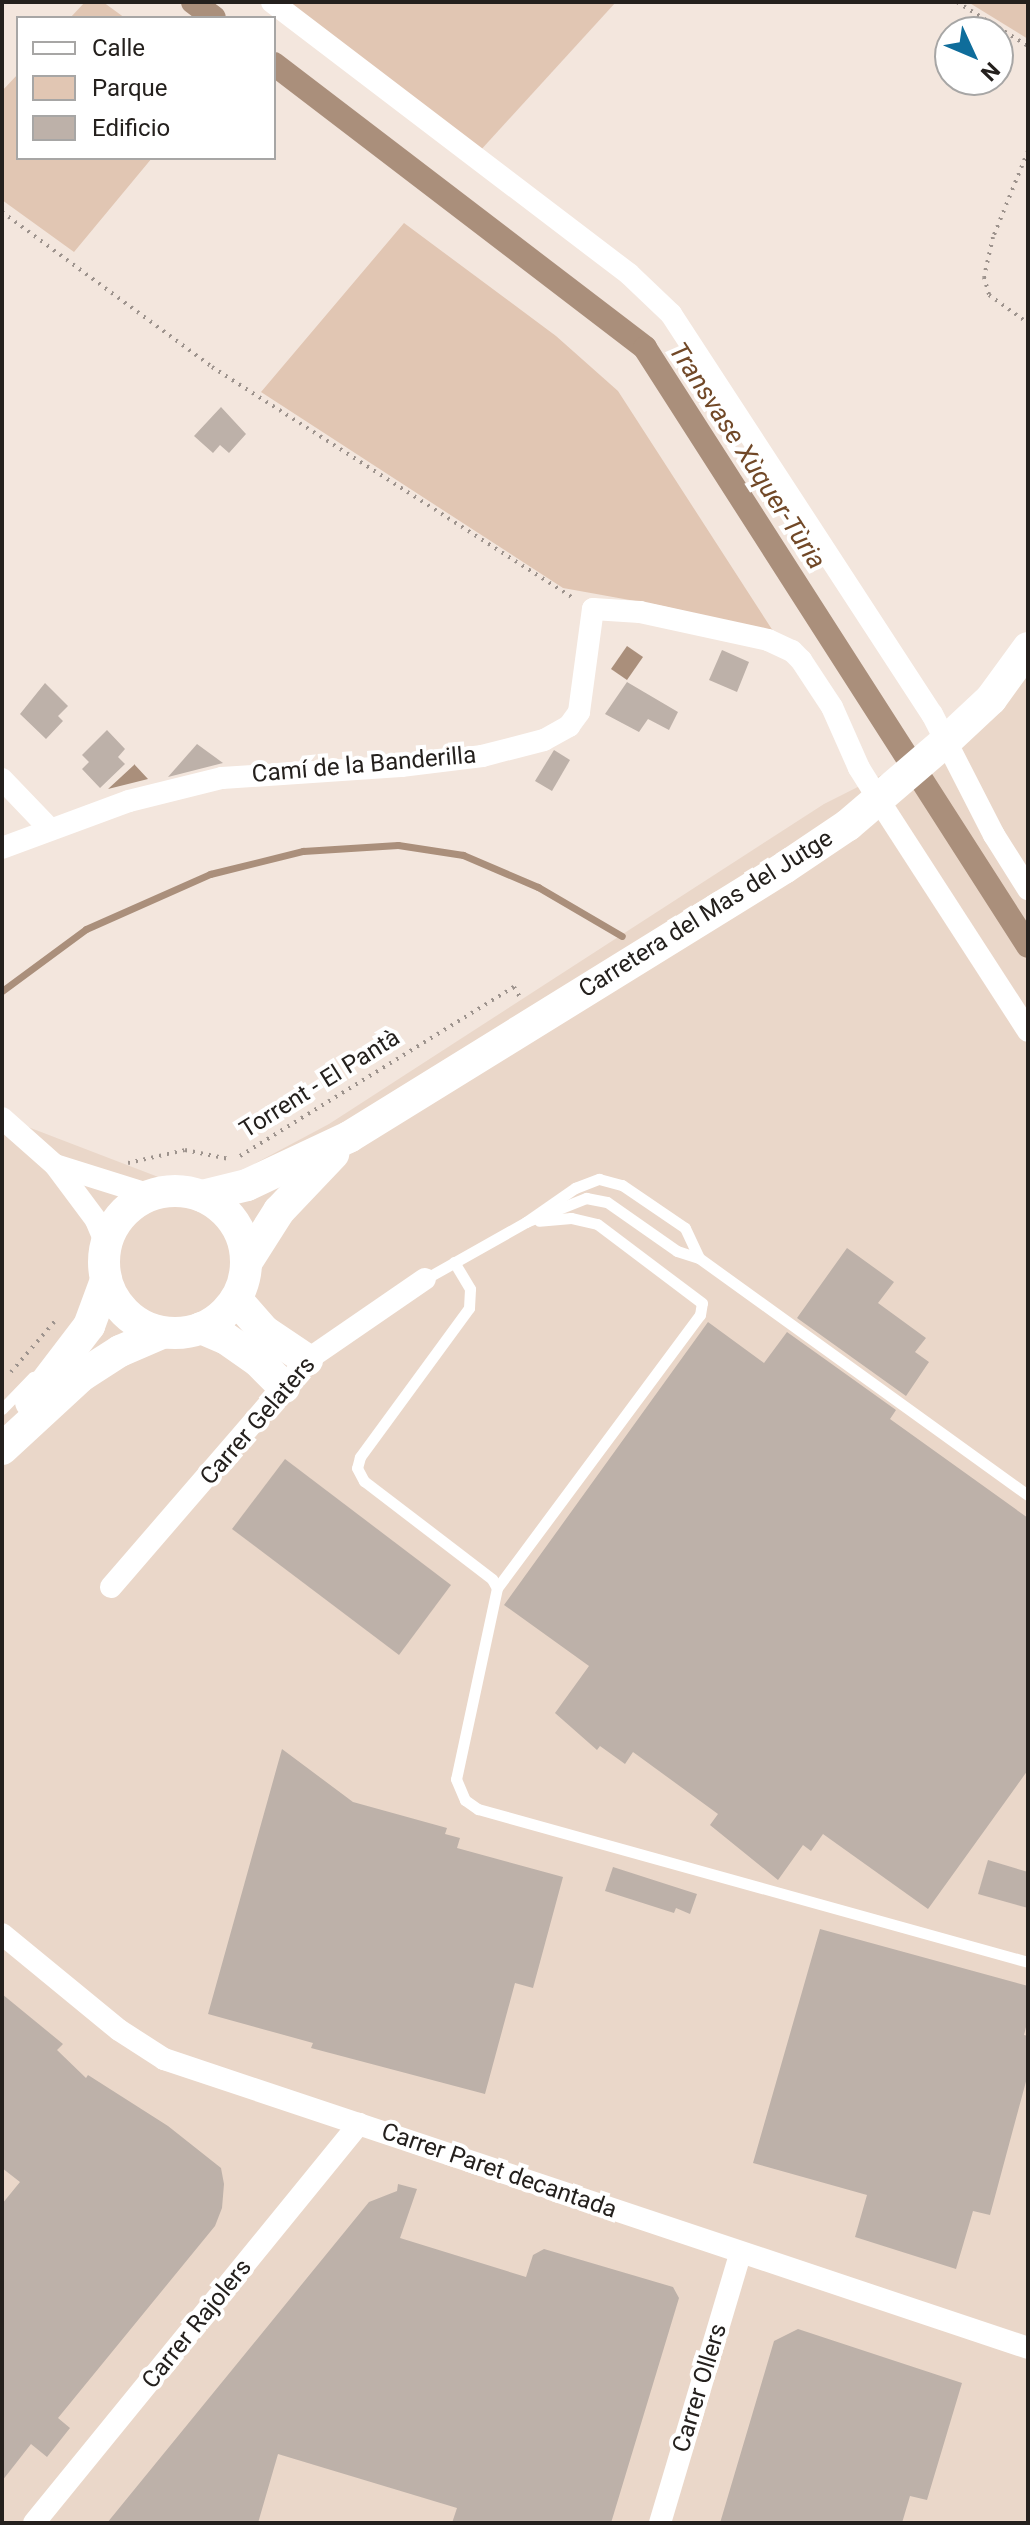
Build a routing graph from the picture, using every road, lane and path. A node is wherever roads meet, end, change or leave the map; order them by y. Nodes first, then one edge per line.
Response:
1 (272, 2) edge
2 (957, 2) edge
3 (1028, 46) edge
4 (1028, 151) edge
5 (2, 212) edge
6 (1028, 323) edge
7 (593, 609) junction
8 (1028, 648) edge
9 (939, 748) junction
10 (2, 779) edge
11 (884, 795) junction
12 (50, 829) junction
13 (2, 848) edge
14 (1018, 863) edge
15 (1028, 889) edge
16 (534, 1021) junction
17 (1028, 1031) edge
18 (2, 1118) edge
19 (349, 1137) junction
20 (55, 1165) junction
21 (103, 1180) junction
22 (151, 1195) junction
23 (202, 1196) junction
24 (526, 1222) junction
25 (106, 1244) junction
26 (699, 1258) junction
27 (454, 1262) junction
28 (246, 1263) junction
29 (425, 1279) joint
30 (106, 1280) junction
31 (236, 1299) junction
32 (59, 1318) dead end
33 (201, 1328) junction
34 (162, 1333) junction
35 (64, 1358) junction
36 (307, 1360) junction
37 (2, 1383) edge
38 (284, 1387) junction
39 (2, 1409) edge
40 (2, 1440) edge
41 (2, 1449) edge
42 (1028, 1495) edge
43 (111, 1587) dead end
44 (497, 1588) junction
45 (2, 1934) edge
46 (1028, 1962) edge
47 (359, 2124) junction
48 (740, 2254) junction
49 (1028, 2348) edge
50 (34, 2523) edge
51 (660, 2523) edge

1 - 9 street
2 - 3 path
4 - 6 path
5 - 7 path
7 - 11 street
7 - 12 street, Camí de la Banderilla
8 - 9 street, Carretera del Mas del Jutge
9 - 11 street, Carretera del Mas del Jutge
9 - 14 street
10 - 12 street
11 - 16 street, Carretera del Mas del Jutge
11 - 17 street
12 - 13 street, Camí de la Banderilla
14 - 15 street
16 - 19 street, Carretera del Mas del Jutge
16 - 21 path, Torrent - El Pantà
18 - 20 street
19 - 23 street, Carretera del Mas del Jutge
19 - 28 street, Carretera del Mas del Jutge
20 - 21 street
20 - 25 street
21 - 22 street
22 - 23 street
22 - 25 street
23 - 28 street
24 - 26 lane
24 - 26 lane
24 - 27 lane
24 - 44 lane
25 - 30 street
26 - 42 lane
27 - 29 lane
27 - 44 lane
28 - 31 street
29 - 36 street, Carrer Gelaters
30 - 34 street
30 - 35 street
31 - 33 street
31 - 36 street
32 - 37 path
33 - 34 street
33 - 38 street
34 - 41 street
35 - 39 lane
35 - 40 street
36 - 38 street, Carrer Gelaters
38 - 43 street, Carrer Gelaters
44 - 46 lane
45 - 47 street, Carrer Paret decantada
47 - 48 street, Carrer Paret decantada
47 - 50 street, Carrer Rajolers
48 - 49 street, Carrer Paret decantada
48 - 51 street, Carrer Ollers

